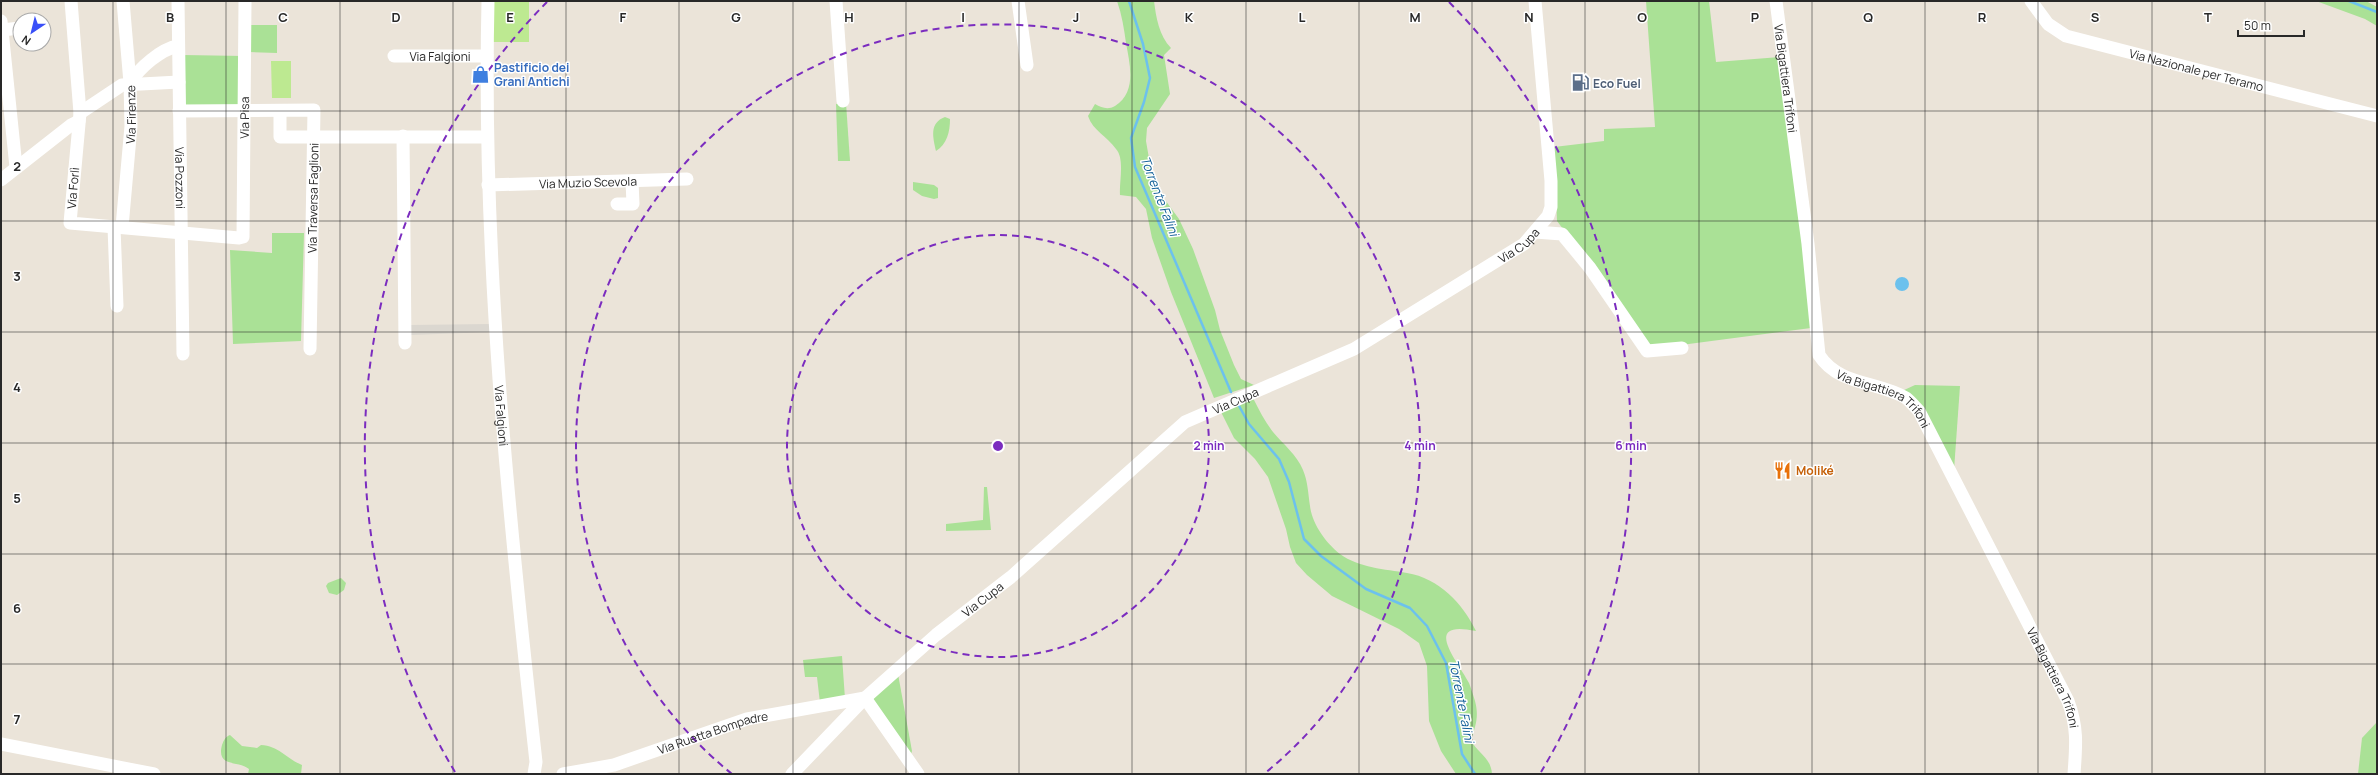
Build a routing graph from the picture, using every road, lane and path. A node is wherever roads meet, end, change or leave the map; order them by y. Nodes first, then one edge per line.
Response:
1 (71, 1) edge
2 (123, 1) edge
3 (178, 1) edge
4 (245, 1) edge
5 (488, 1) edge
6 (836, 1) edge
7 (1018, 1) edge
8 (1535, 1) edge
9 (1776, 1) edge
10 (2031, 1) edge
11 (1, 26) edge
12 (12, 27) edge
13 (178, 46) junction
14 (394, 56) dead end
15 (487, 56) junction
16 (1027, 65) dead end
17 (179, 82) junction
18 (130, 83) junction
19 (843, 101) dead end
20 (280, 110) junction
21 (179, 111) junction
22 (246, 111) junction
23 (2377, 116) edge
24 (80, 117) junction
25 (314, 136) junction
26 (403, 136) junction
27 (487, 137) junction
28 (16, 167) junction
29 (687, 179) dead end
30 (1, 180) edge
31 (632, 181) junction
32 (488, 185) junction
33 (617, 204) dead end
34 (118, 227) junction
35 (1535, 232) junction
36 (180, 233) junction
37 (244, 235) joint
38 (116, 306) dead end
39 (405, 343) dead end
40 (1682, 348) dead end
41 (310, 350) dead end
42 (182, 354) dead end
43 (865, 698) junction
44 (1, 744) edge
45 (154, 774) edge
46 (534, 774) edge
47 (563, 774) edge
48 (792, 774) edge
49 (918, 774) edge
50 (2074, 774) edge

1 - 24 street, Via Forlì
2 - 18 street, Via Firenze
3 - 13 street, Via Pozzoni
4 - 22 street, Via Pisa
5 - 15 street, Via Falgioni
6 - 19 street
7 - 16 street
8 - 35 street, Via Cupa
9 - 50 street, Via Bigattiera Trifoni
10 - 23 street, Via Nazionale per Teramo
11 - 12 street
11 - 28 street
13 - 17 street, Via Pozzoni
13 - 18 street
14 - 15 street, Via Falgioni
15 - 27 street, Via Falgioni
17 - 18 street
17 - 21 street, Via Pozzoni
18 - 24 street
18 - 34 street, Via Firenze
20 - 22 street
20 - 25 street
20 - 25 street
21 - 22 street
21 - 36 street, Via Pozzoni
22 - 37 street, Via Pisa
24 - 28 street
24 - 34 street, Via Forlì
25 - 26 street, Via Traversa Faglioni
25 - 41 street, Via Traversa Faglioni
26 - 27 street, Via Traversa Faglioni
26 - 39 street
27 - 32 street, Via Falgioni
28 - 30 street
29 - 31 street, Via Muzio Scevola
31 - 32 street, Via Muzio Scevola
31 - 33 street
32 - 46 street, Via Falgioni
34 - 36 street, Via Forlì
34 - 38 street, Via Firenze
35 - 40 street
35 - 43 street, Via Cupa
36 - 37 street, Via Forlì
36 - 42 street, Via Pozzoni
43 - 47 street, Via Ruetta Bompadre
43 - 48 street, Via Cupa
43 - 49 street
44 - 45 street

